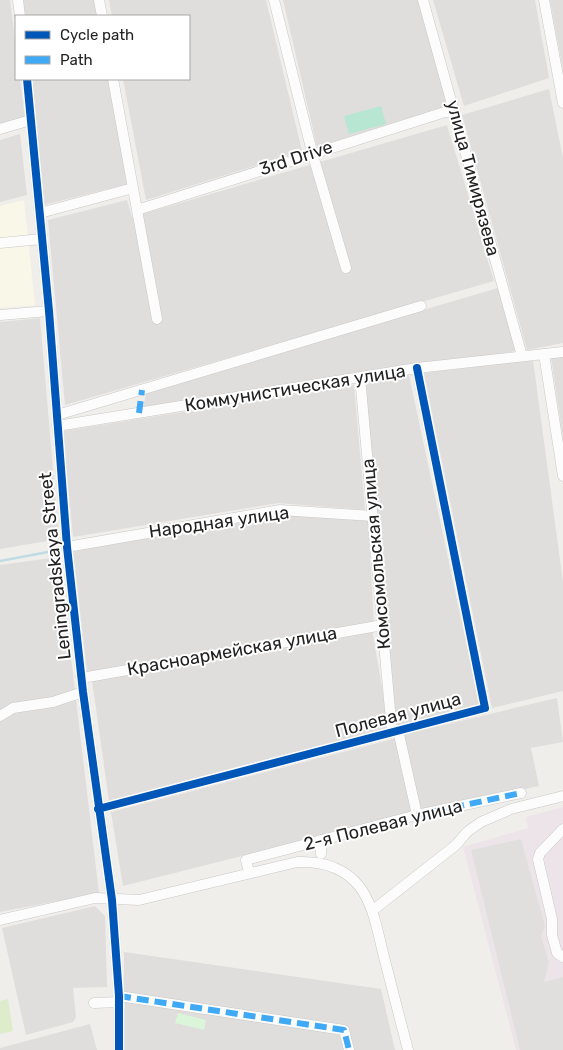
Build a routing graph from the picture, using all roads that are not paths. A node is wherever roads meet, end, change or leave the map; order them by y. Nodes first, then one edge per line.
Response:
1 (18, 0) edge
2 (99, 0) edge
3 (274, 0) edge
4 (423, 0) edge
5 (544, 0) edge
6 (20, 15) edge
7 (102, 15) edge
8 (27, 80) edge
9 (113, 80) edge
10 (563, 102) edge
11 (455, 112) junction
12 (31, 120) junction
13 (0, 129) edge
14 (312, 152) junction
15 (133, 188) junction
16 (137, 210) junction
17 (40, 213) junction
18 (42, 238) junction
19 (0, 243) edge
20 (346, 268) dead end
21 (421, 306) dead end
22 (49, 311) junction
23 (0, 315) edge
24 (156, 319) dead end
25 (563, 352) edge
26 (544, 354) junction
27 (522, 356) junction
28 (417, 368) junction
29 (360, 377) junction
30 (57, 420) junction
31 (563, 476) edge
32 (373, 516) junction
33 (67, 547) junction
34 (382, 625) junction
35 (82, 678) junction
36 (83, 692) junction
37 (0, 716) edge
38 (395, 731) junction
39 (521, 793) dead end
40 (563, 796) edge
41 (98, 809) junction
42 (417, 815) junction
43 (563, 829) edge
44 (321, 840) junction
45 (322, 854) dead end
46 (249, 872) junction
47 (112, 900) junction
48 (372, 910) junction
49 (0, 920) edge
50 (563, 958) edge
51 (119, 999) junction
52 (94, 1003) dead end
53 (119, 1050) edge
54 (349, 1050) edge
55 (408, 1050) edge

1 - 6 street
2 - 7 street
3 - 14 street
4 - 11 street, улица Тимирязева
5 - 10 street
8 - 12 street, Leningradskaya Street
9 - 15 street
11 - 14 street, 3rd Drive
11 - 27 street, улица Тимирязева
12 - 13 street
12 - 17 street, Leningradskaya Street
14 - 16 street, 3rd Drive
14 - 20 street
15 - 16 street
15 - 17 street
16 - 24 street
17 - 18 street, Leningradskaya Street
18 - 19 street
18 - 22 street, Leningradskaya Street
21 - 30 street, Коммунистическая улица
22 - 23 street
22 - 30 street, Leningradskaya Street
25 - 26 street, Коммунистическая улица
26 - 27 street, Коммунистическая улица
26 - 31 street
27 - 28 street, Коммунистическая улица
28 - 29 street, Коммунистическая улица
28 - 38 street, Полевая улица
29 - 30 street, Коммунистическая улица
29 - 32 street, Комсомольская улица
30 - 33 street, Leningradskaya Street
32 - 33 street, Народная улица
32 - 34 street, Комсомольская улица
33 - 35 street, Leningradskaya Street
34 - 35 street, Красноармейская улица
34 - 38 street, Комсомольская улица
35 - 36 street, Leningradskaya Street
36 - 37 street
36 - 41 street, Leningradskaya Street
38 - 41 street, Полевая улица
38 - 42 street, Комсомольская улица
39 - 42 street, 2-я Полевая улица
40 - 48 street
41 - 47 street, Leningradskaya Street
42 - 44 street, 2-я Полевая улица
43 - 50 street
44 - 45 street
44 - 46 street, 2-я Полевая улица
46 - 47 street
46 - 48 street
47 - 49 street
47 - 51 street, Leningradskaya Street
48 - 55 street
51 - 52 street
51 - 53 street, Leningradskaya Street
51 - 54 street

